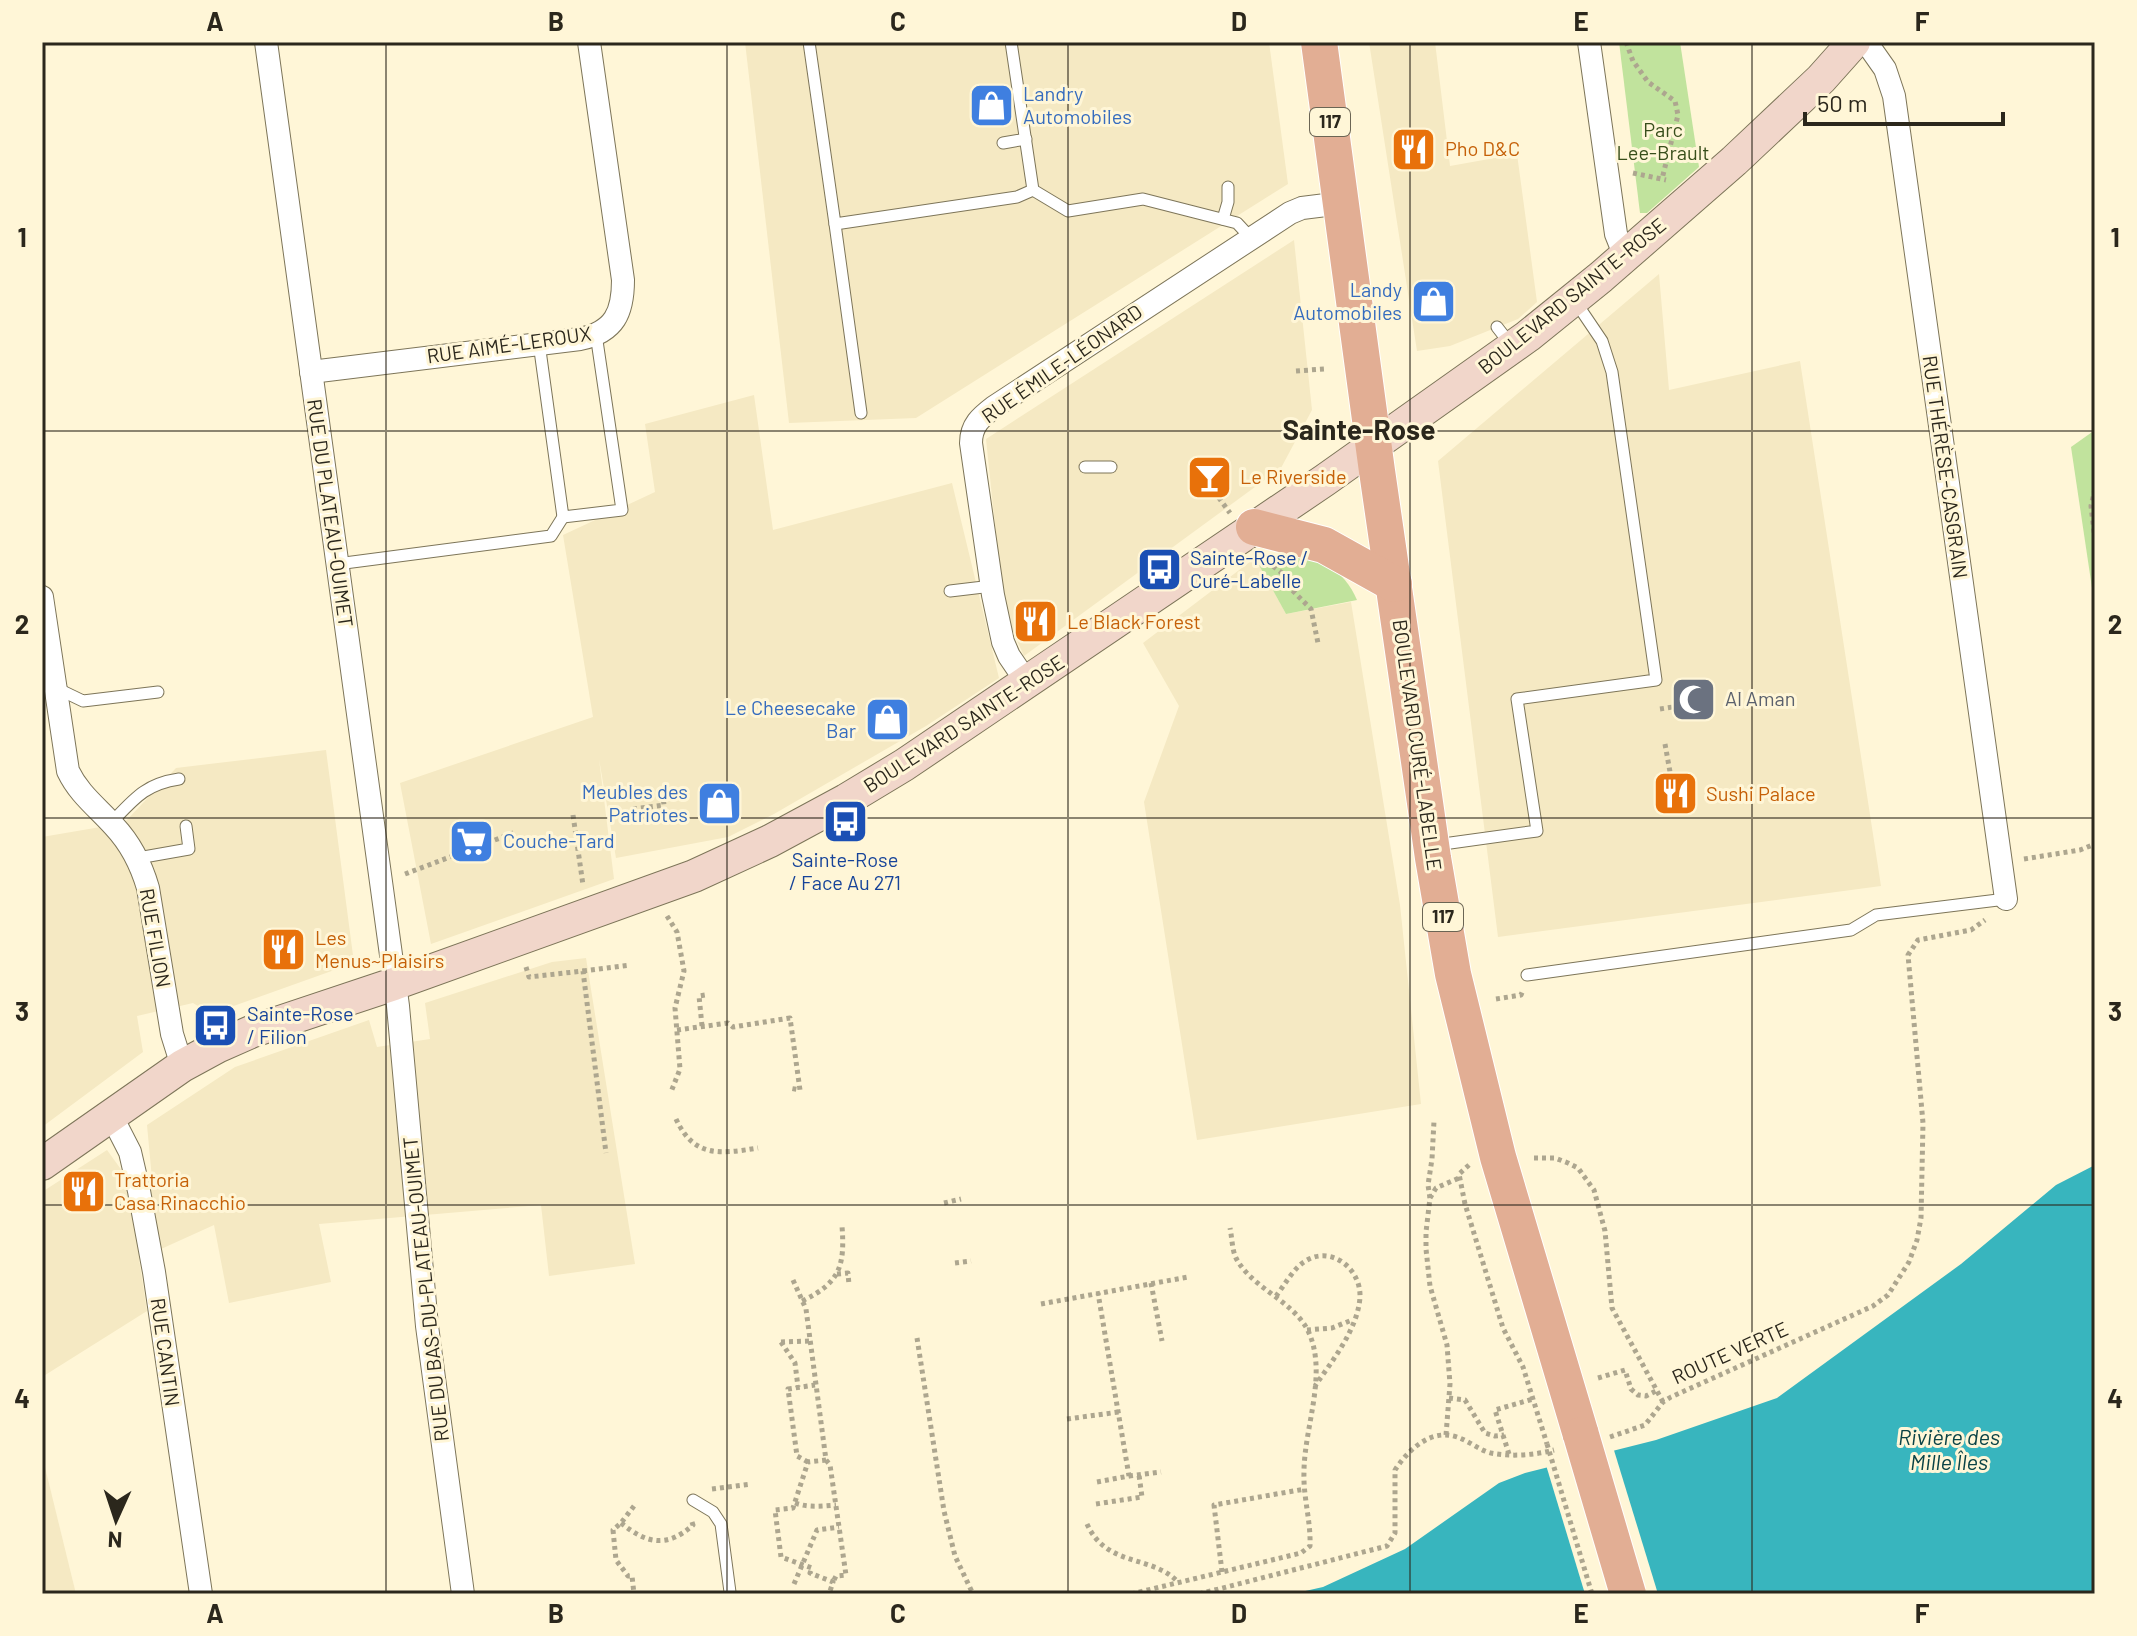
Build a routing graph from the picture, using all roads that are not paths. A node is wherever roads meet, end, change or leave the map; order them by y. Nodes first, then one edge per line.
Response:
1 (266, 42) edge
2 (589, 42) edge
3 (809, 42) edge
4 (1011, 42) edge
5 (1319, 42) edge
6 (1589, 42) edge
7 (1854, 42) edge
8 (1866, 42) edge
9 (1026, 139) junction
10 (1003, 143) dead end
11 (1228, 187) dead end
12 (1033, 190) junction
13 (1342, 203) junction
14 (1223, 219) junction
15 (835, 224) junction
16 (1250, 237) junction
17 (1627, 254) junction
18 (1574, 300) junction
19 (596, 334) junction
20 (539, 343) junction
21 (311, 372) junction
22 (861, 413) dead end
23 (1373, 445) junction
24 (1085, 467) dead end
25 (1111, 467) dead end
26 (563, 517) junction
27 (1244, 523) junction
28 (337, 564) junction
29 (1394, 584) junction
30 (992, 586) junction
31 (950, 591) dead end
32 (42, 597) edge
33 (1028, 684) junction
34 (48, 688) edge
35 (158, 692) dead end
36 (179, 779) dead end
37 (111, 823) junction
38 (186, 826) dead end
39 (1432, 846) junction
40 (138, 858) junction
41 (2006, 899) joint
42 (1527, 975) dead end
43 (394, 984) junction
44 (182, 1066) junction
45 (111, 1115) junction
46 (42, 1164) edge
47 (693, 1500) dead end
48 (730, 1592) edge
49 (201, 1594) edge
50 (463, 1594) edge
51 (1628, 1594) edge

1 - 21 street, RUE DU PLATEAU-OUIMET
2 - 19 street, RUE AIMÉ-LEROUX
3 - 15 lane
4 - 9 lane
5 - 13 main road, BOULEVARD CURÉ-LABELLE / 117
6 - 17 street
7 - 17 street, BOULEVARD SAINTE-ROSE
8 - 41 street, RUE THÉRÈSE-CASGRAIN
9 - 10 lane
9 - 12 lane
11 - 14 lane
12 - 14 lane
12 - 15 lane
13 - 16 street, RUE ÉMILE-LÉONARD
13 - 23 main road, BOULEVARD CURÉ-LABELLE / 117
14 - 16 lane
15 - 22 lane
16 - 30 street, RUE ÉMILE-LÉONARD
17 - 18 street, BOULEVARD SAINTE-ROSE
18 - 23 street, BOULEVARD SAINTE-ROSE
18 - 39 lane
19 - 20 street, RUE AIMÉ-LEROUX
19 - 26 lane
20 - 21 street, RUE AIMÉ-LEROUX
20 - 26 lane
21 - 28 street, RUE DU PLATEAU-OUIMET
23 - 27 street, BOULEVARD SAINTE-ROSE
23 - 29 main road, BOULEVARD CURÉ-LABELLE / 117
24 - 25 lane
26 - 28 lane
27 - 29 main road
27 - 33 street, BOULEVARD SAINTE-ROSE
28 - 43 street, RUE DU PLATEAU-OUIMET
29 - 39 main road, BOULEVARD CURÉ-LABELLE / 117
30 - 31 lane
30 - 33 street, RUE ÉMILE-LÉONARD
32 - 34 street, RUE FILION
33 - 43 street, BOULEVARD SAINTE-ROSE
34 - 35 lane
34 - 37 street, RUE FILION
36 - 37 lane
37 - 40 street, RUE FILION
38 - 40 lane
39 - 51 main road, BOULEVARD CURÉ-LABELLE / 117, bridge
40 - 44 street, RUE FILION
41 - 42 lane
43 - 44 street, BOULEVARD SAINTE-ROSE
43 - 50 street, RUE DU BAS-DU-PLATEAU-OUIMET
44 - 45 street, BOULEVARD SAINTE-ROSE
45 - 46 street, BOULEVARD SAINTE-ROSE
45 - 49 street, RUE CANTIN
47 - 48 lane

